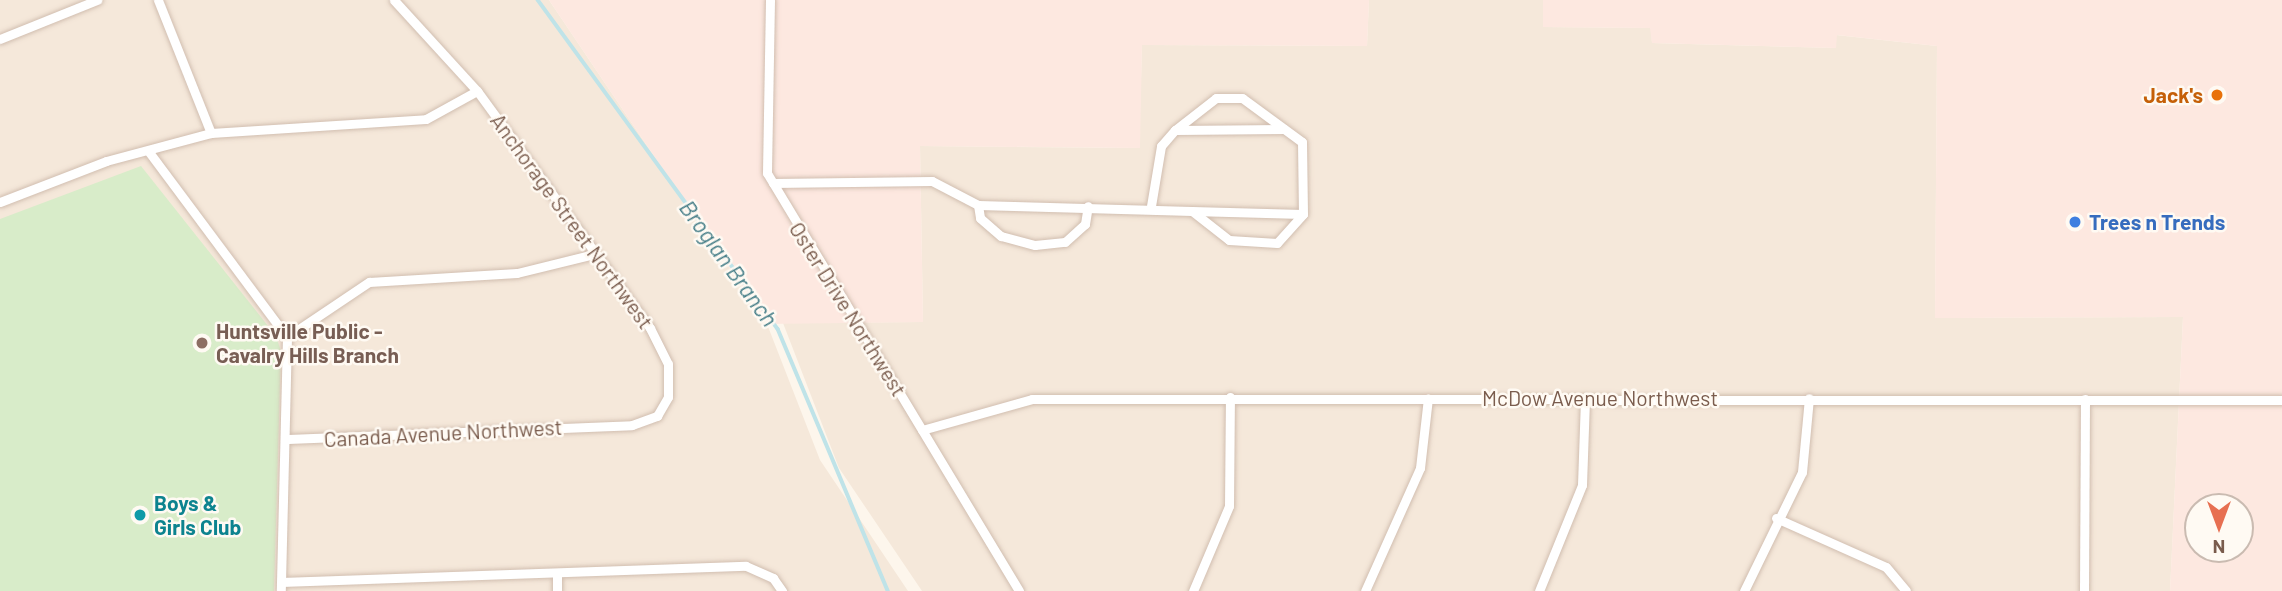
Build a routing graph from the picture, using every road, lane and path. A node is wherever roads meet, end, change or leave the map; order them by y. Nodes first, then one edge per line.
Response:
1 (97, 0) edge
2 (158, 0) edge
3 (394, 0) edge
4 (770, 0) edge
5 (0, 39) edge
6 (477, 91) junction
7 (1284, 129) junction
8 (1175, 131) junction
9 (211, 133) junction
10 (149, 152) junction
11 (773, 183) junction
12 (0, 202) edge
13 (978, 205) junction
14 (1088, 206) junction
15 (1151, 206) junction
16 (1192, 211) junction
17 (1303, 214) junction
18 (594, 254) junction
19 (287, 337) junction
20 (1230, 397) junction
21 (1428, 398) junction
22 (1585, 398) junction
23 (1810, 398) junction
24 (2085, 398) junction
25 (2282, 400) edge
26 (599, 426) joint
27 (922, 430) junction
28 (288, 439) junction
29 (1776, 518) junction
30 (557, 573) junction
31 (281, 587) edge
32 (557, 591) edge
33 (782, 591) edge
34 (1019, 591) edge
35 (1193, 591) edge
36 (1365, 591) edge
37 (1539, 591) edge
38 (1744, 591) edge
39 (1906, 591) edge
40 (2084, 591) edge

1 - 5 street
2 - 9 street
3 - 6 street, Anchorage Street Northwest
4 - 11 street, Oster Drive Northwest
6 - 9 street
6 - 18 street, Anchorage Street Northwest
7 - 8 street
7 - 8 street
7 - 17 street
8 - 15 street
9 - 10 street
10 - 12 street
10 - 19 street
11 - 13 street
11 - 27 street, Oster Drive Northwest
13 - 14 street
13 - 14 street
14 - 15 street
15 - 16 street
16 - 17 street
16 - 17 street
18 - 19 street
18 - 26 street, Anchorage Street Northwest
19 - 28 street
20 - 21 street, McDow Avenue Northwest
20 - 27 street, McDow Avenue Northwest
20 - 35 street
21 - 22 street, McDow Avenue Northwest
21 - 36 street
22 - 23 street, McDow Avenue Northwest
22 - 37 street
23 - 24 street, McDow Avenue Northwest
23 - 29 street
24 - 25 street, McDow Avenue Northwest
24 - 40 street
26 - 28 street, Canada Avenue Northwest
27 - 34 street, Oster Drive Northwest
28 - 31 street
29 - 38 street
29 - 39 street
30 - 31 street
30 - 32 street
30 - 33 street

